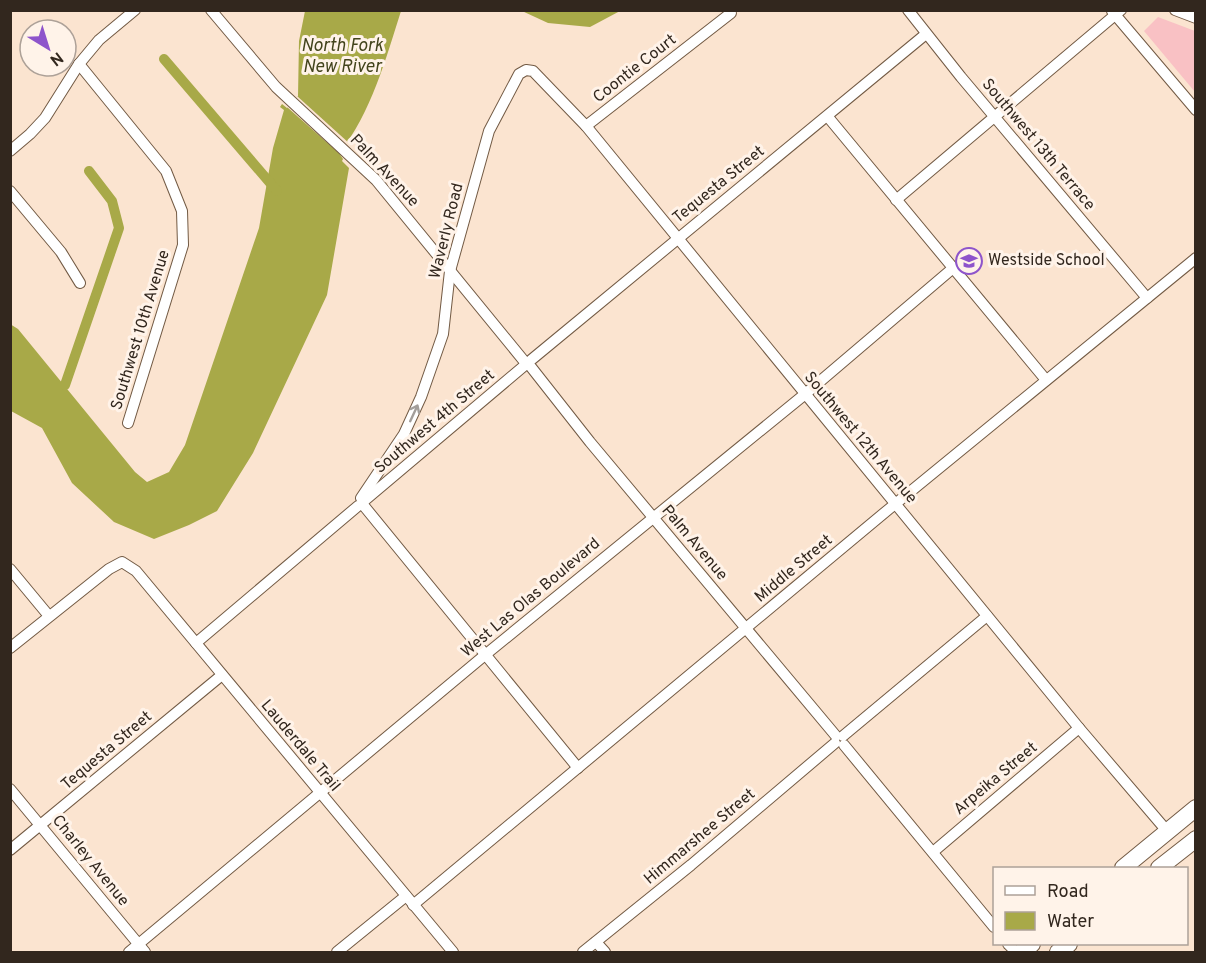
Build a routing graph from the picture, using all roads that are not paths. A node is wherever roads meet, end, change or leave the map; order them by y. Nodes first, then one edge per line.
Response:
1 (135, 10) edge
2 (211, 10) edge
3 (908, 10) edge
4 (1174, 10) edge
5 (1116, 12) edge
6 (731, 13) dead end
7 (1196, 18) edge
8 (926, 34) junction
9 (79, 64) junction
10 (526, 70) joint
11 (1196, 110) edge
12 (995, 116) junction
13 (828, 117) junction
14 (586, 126) junction
15 (10, 151) edge
16 (10, 191) edge
17 (896, 200) junction
18 (677, 239) junction
19 (1196, 258) edge
20 (952, 269) junction
21 (450, 271) junction
22 (80, 283) dead end
23 (1147, 298) junction
24 (528, 364) junction
25 (1046, 380) junction
26 (804, 394) junction
27 (128, 423) dead end
28 (362, 503) junction
29 (895, 504) junction
30 (653, 517) junction
31 (10, 569) edge
32 (50, 616) junction
33 (987, 616) junction
34 (745, 629) junction
35 (196, 643) junction
36 (10, 648) edge
37 (485, 655) junction
38 (222, 675) junction
39 (1079, 728) junction
40 (839, 740) junction
41 (578, 768) junction
42 (10, 789) edge
43 (320, 794) junction
44 (1196, 808) edge
45 (41, 826) junction
46 (1167, 831) junction
47 (1196, 838) edge
48 (10, 850) edge
49 (933, 852) junction
50 (1124, 867) edge
51 (1160, 867) edge
52 (410, 901) junction
53 (993, 926) edge
54 (596, 942) junction
55 (142, 949) edge
56 (129, 952) edge
57 (337, 952) edge
58 (453, 952) edge
59 (583, 952) edge
60 (605, 952) edge

1 - 9 street
2 - 21 street, Palm Avenue
3 - 8 street, Southwest 13th Terrace
4 - 7 street
5 - 11 street
5 - 12 street
6 - 14 street, Coontie Court
8 - 12 street, Southwest 13th Terrace
8 - 13 street, Tequesta Street
9 - 15 street
9 - 27 street, Southwest 10th Avenue
10 - 14 street, Southwest 12th Avenue
10 - 21 street, Waverly Road
12 - 17 street
12 - 23 street, Southwest 13th Terrace
13 - 17 street
13 - 18 street, Tequesta Street
14 - 18 street, Southwest 12th Avenue
16 - 22 street
17 - 20 street
18 - 24 street, Tequesta Street
18 - 26 street, Southwest 12th Avenue
19 - 23 street, Middle Street
20 - 25 street
20 - 26 street, West Las Olas Boulevard
21 - 24 street, Palm Avenue
28 -> 21 street, Waverly Road
23 - 25 street, Middle Street
24 - 28 street, Southwest 4th Street
24 - 30 street, Palm Avenue
25 - 29 street, Middle Street
26 - 29 street, Southwest 12th Avenue
26 - 30 street, West Las Olas Boulevard
28 - 35 street
28 - 37 street
29 - 33 street, Southwest 12th Avenue
29 - 34 street, Middle Street
30 - 34 street, Palm Avenue
30 - 37 street, West Las Olas Boulevard
31 - 32 street
32 - 35 street, Lauderdale Trail
32 - 36 street
33 - 39 street, Southwest 12th Avenue
33 - 40 street, Himmarshee Street
34 - 40 street, Palm Avenue
34 - 41 street, Middle Street
35 - 38 street, Lauderdale Trail
37 - 41 street
37 - 43 street, West Las Olas Boulevard
38 - 43 street, Lauderdale Trail
38 - 45 street, Tequesta Street
39 - 46 street, Southwest 12th Avenue
39 - 49 street, Arpeika Street
40 - 49 street, Palm Avenue
40 - 54 street, Himmarshee Street
41 - 52 street, Middle Street
42 - 45 street, Charley Avenue
43 - 52 street, Lauderdale Trail
43 - 55 street, West Las Olas Boulevard
44 - 46 main road
45 - 48 street, Tequesta Street
45 - 55 street, Charley Avenue
46 - 50 main road
47 - 51 main road
49 - 53 street, Palm Avenue
52 - 57 street, Middle Street
52 - 58 street, Lauderdale Trail
54 - 59 street, Himmarshee Street
54 - 60 street
55 - 56 street, West Las Olas Boulevard

